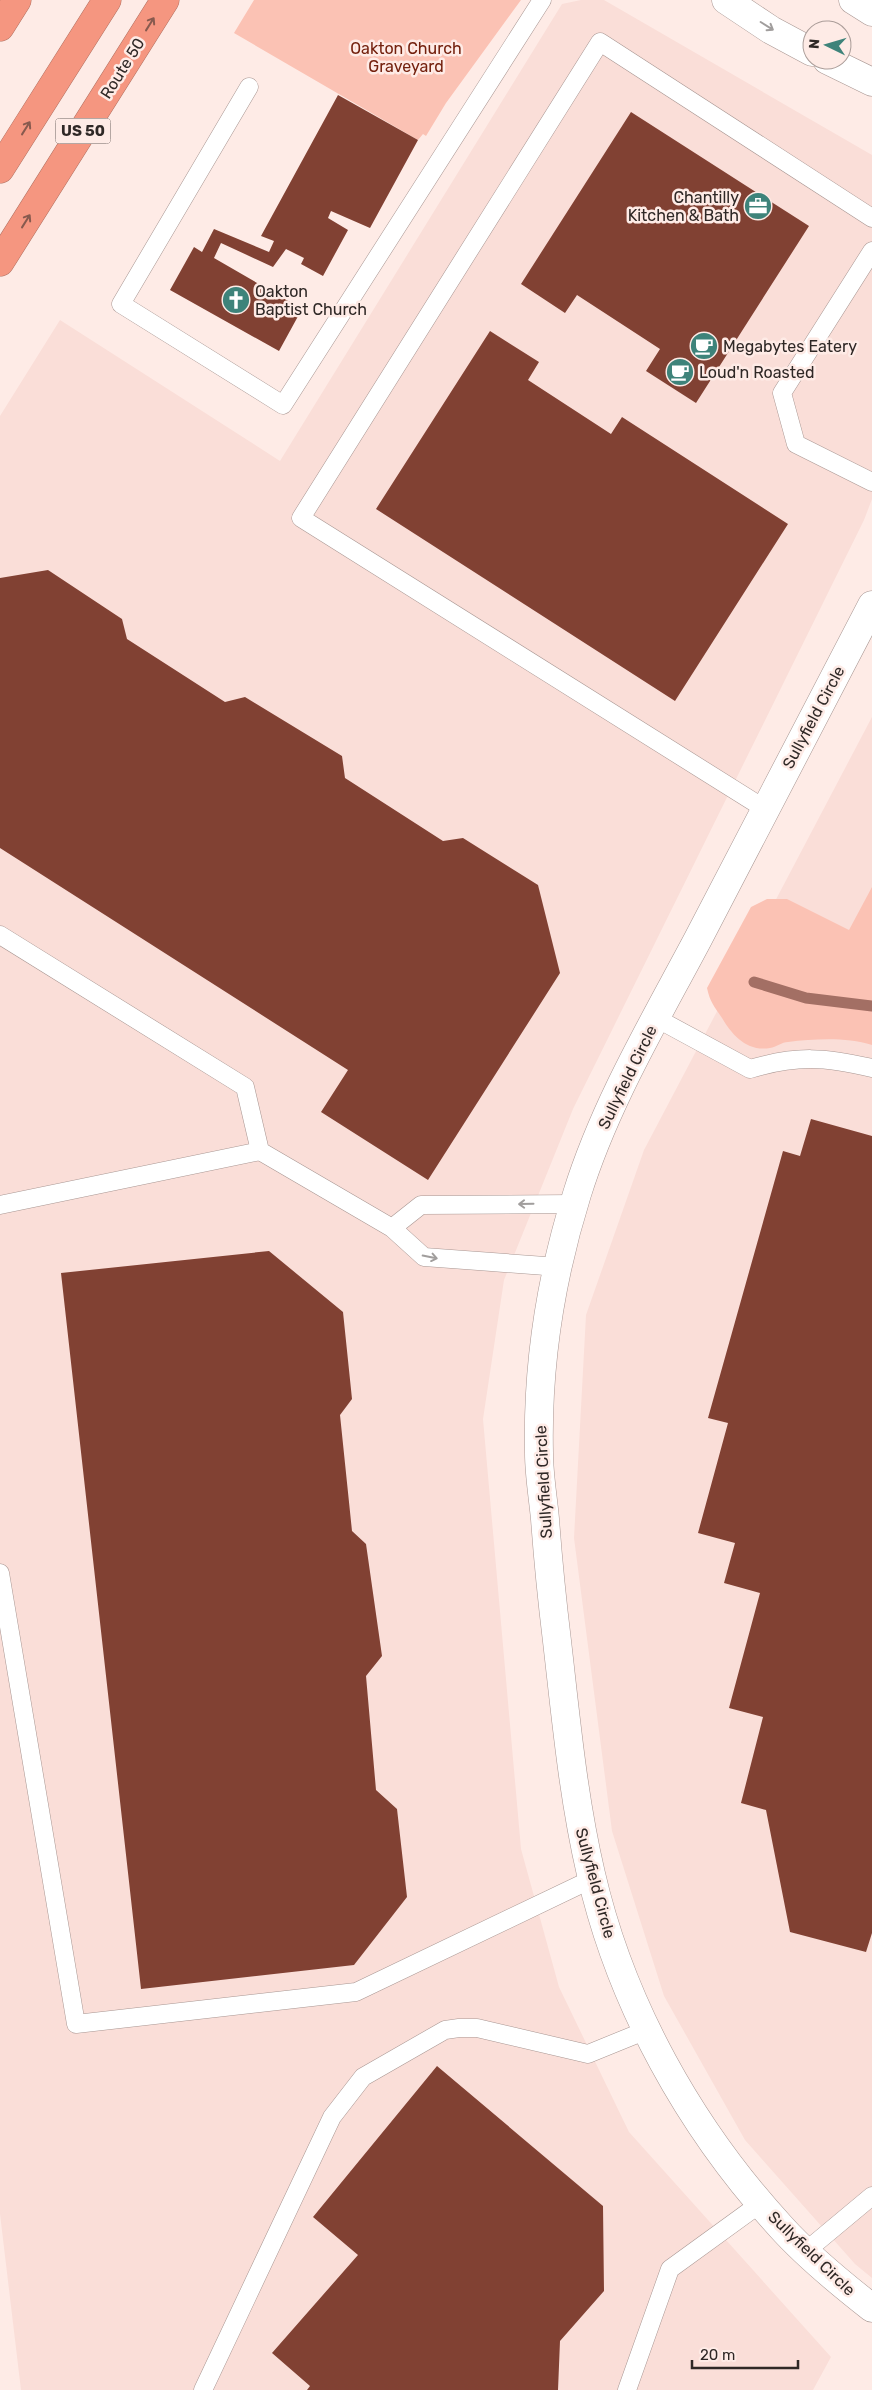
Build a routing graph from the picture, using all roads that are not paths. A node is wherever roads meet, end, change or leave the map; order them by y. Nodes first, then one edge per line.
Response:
1 (17, 0) edge
2 (107, 0) edge
3 (165, 0) edge
4 (542, 0) edge
5 (726, 0) edge
6 (0, 27) edge
7 (802, 46) edge
8 (847, 70) edge
9 (872, 82) edge
10 (249, 87) dead end
11 (0, 169) edge
12 (872, 218) edge
13 (872, 251) edge
14 (0, 262) edge
15 (872, 482) edge
16 (872, 605) edge
17 (765, 809) junction
18 (0, 935) edge
19 (656, 1018) junction
20 (872, 1068) edge
21 (260, 1151) junction
22 (575, 1204) junction
23 (0, 1205) edge
24 (392, 1228) junction
25 (558, 1267) junction
26 (0, 1573) edge
27 (592, 1878) junction
28 (647, 2030) junction
29 (872, 2196) edge
30 (760, 2202) junction
31 (806, 2251) junction
32 (872, 2308) edge
33 (203, 2390) edge
34 (627, 2390) edge

1 - 6 highway
11 -> 2 highway
14 -> 3 highway, Route 50 / US 50
4 - 10 lane
5 -> 7 street
8 - 9 street
12 - 17 lane
13 - 15 lane
16 - 17 street, Sullyfield Circle
17 - 19 street, Sullyfield Circle
18 - 21 lane
19 - 20 lane
19 - 22 street, Sullyfield Circle
21 - 23 lane
21 - 24 lane
22 -> 24 lane
22 - 25 street, Sullyfield Circle
24 -> 25 lane
25 - 27 street, Sullyfield Circle
26 - 27 lane
27 - 28 street, Sullyfield Circle
28 - 30 street, Sullyfield Circle
28 - 33 lane
29 - 31 lane
30 - 31 street, Sullyfield Circle
30 - 34 lane
31 - 32 street, Sullyfield Circle

